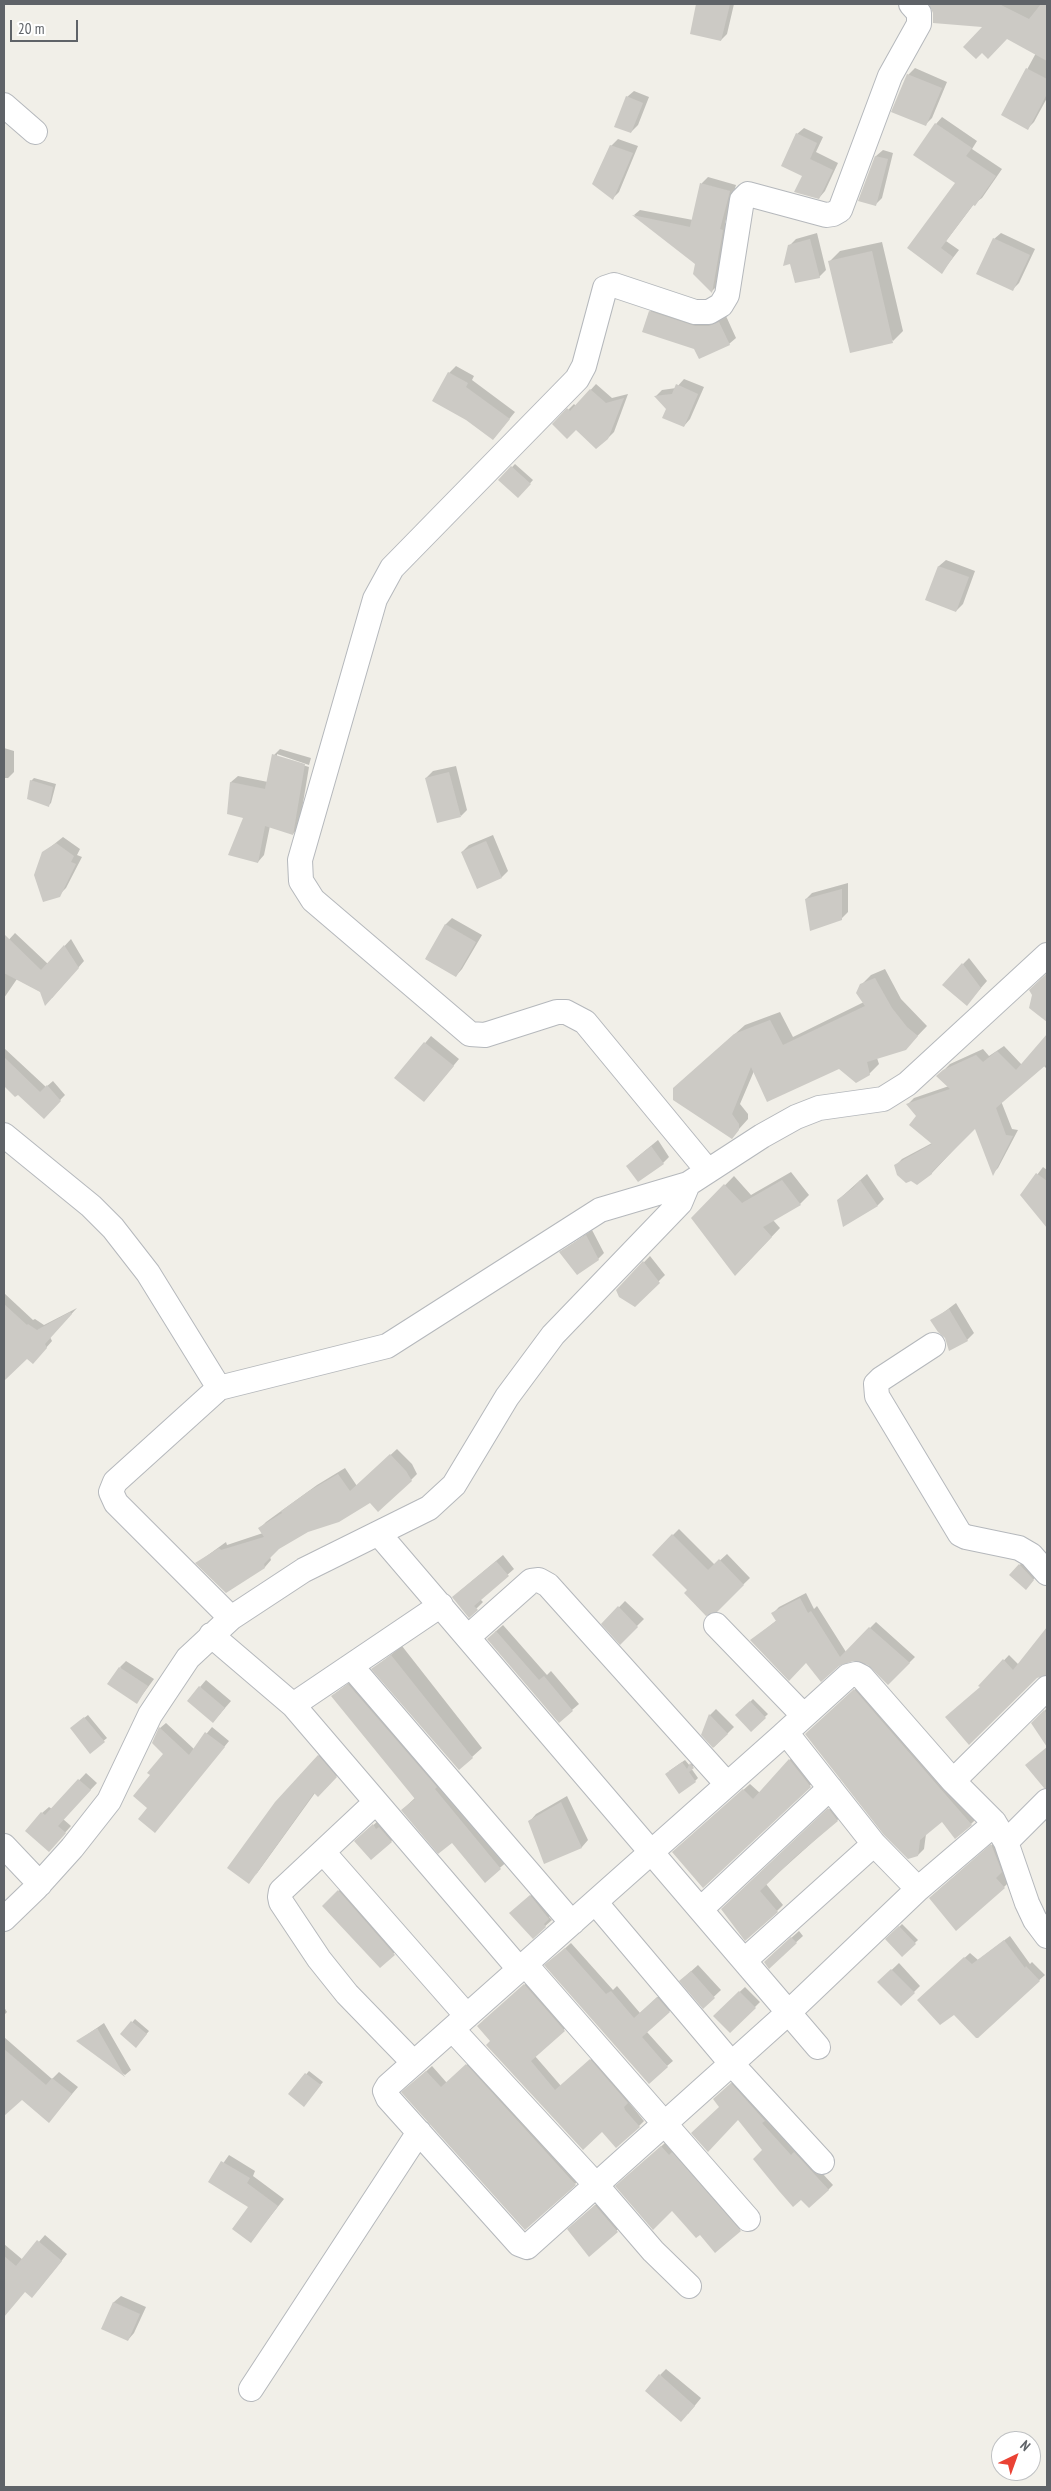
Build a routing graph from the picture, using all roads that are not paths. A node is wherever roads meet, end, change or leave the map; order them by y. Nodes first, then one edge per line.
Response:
1 (911, 4) edge
2 (4, 105) edge
3 (35, 132) dead end
4 (1047, 955) edge
5 (4, 1135) edge
6 (708, 1171) junction
7 (688, 1184) junction
8 (933, 1345) dead end
9 (219, 1388) junction
10 (380, 1534) junction
11 (1047, 1574) edge
12 (441, 1605) junction
13 (231, 1618) junction
14 (716, 1624) dead end
15 (211, 1635) junction
16 (468, 1637) junction
17 (351, 1666) junction
18 (1047, 1688) edge
19 (293, 1705) junction
20 (804, 1716) junction
21 (783, 1735) junction
22 (953, 1781) junction
23 (727, 1784) junction
24 (830, 1788) junction
25 (1047, 1801) edge
26 (376, 1802) junction
27 (994, 1822) junction
28 (1006, 1842) junction
29 (874, 1844) junction
30 (4, 1846) edge
31 (652, 1851) junction
32 (323, 1852) junction
33 (40, 1884) junction
34 (918, 1890) junction
35 (595, 1902) junction
36 (701, 1909) junction
37 (4, 1919) edge
38 (572, 1923) junction
39 (1047, 1936) edge
40 (745, 1960) junction
41 (523, 1967) junction
42 (789, 2012) junction
43 (460, 2023) junction
44 (818, 2047) dead end
45 (414, 2062) junction
46 (731, 2064) junction
47 (665, 2124) junction
48 (419, 2132) junction
49 (822, 2162) dead end
50 (597, 2186) junction
51 (748, 2218) dead end
52 (689, 2286) dead end
53 (251, 2389) dead end

1 - 6 street
2 - 3 street
4 - 6 street
5 - 9 street
6 - 7 street
7 - 9 street
7 - 10 street
8 - 11 street
9 - 13 street
10 - 12 street
10 - 13 street
12 - 16 street
12 - 17 street
13 - 15 street
14 - 20 street
15 - 19 street
15 - 33 street
16 - 23 street
16 - 31 street
17 - 19 street
17 - 38 street
18 - 22 street
19 - 26 street
20 - 21 street
20 - 22 street
21 - 23 street
21 - 24 street
22 - 27 street
23 - 31 street
24 - 29 street
24 - 36 street
25 - 28 street
26 - 32 street
26 - 41 street
27 - 28 street
27 - 34 street
28 - 39 street
29 - 34 street
29 - 40 street
30 - 33 street
31 - 35 street
31 - 36 street
32 - 43 street
32 - 45 street
33 - 37 street
34 - 42 street
35 - 38 street
35 - 46 street
36 - 40 street
38 - 41 street
40 - 42 street
41 - 43 street
41 - 47 street
42 - 44 street
42 - 46 street
43 - 45 street
43 - 50 street
45 - 48 street
46 - 47 street
46 - 49 street
47 - 50 street
47 - 51 street
48 - 50 street
48 - 53 street
50 - 52 street

